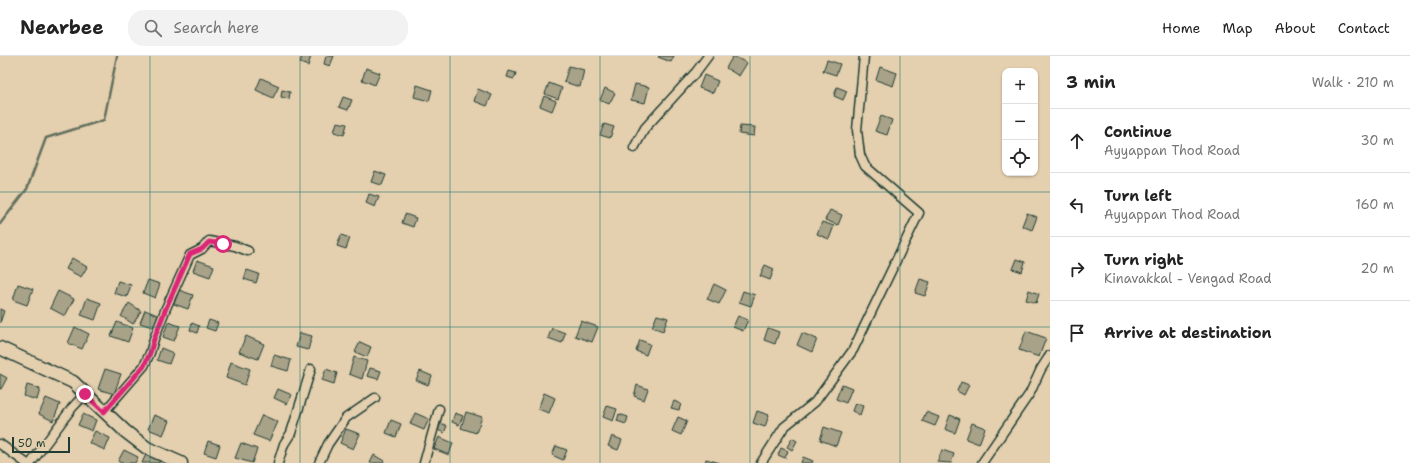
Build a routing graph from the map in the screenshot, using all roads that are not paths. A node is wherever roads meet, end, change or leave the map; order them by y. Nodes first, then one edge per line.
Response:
1 (708, 56) edge
2 (864, 56) edge
3 (634, 148) dead end
4 (248, 251) dead end
5 (0, 348) edge
6 (1050, 355) edge
7 (311, 369) dead end
8 (85, 394) junction
9 (375, 398) dead end
10 (438, 409) dead end
11 (104, 412) junction
12 (0, 444) edge
13 (164, 459) edge
14 (26, 463) edge
15 (31, 463) edge
16 (181, 463) edge
17 (278, 463) edge
18 (320, 463) edge
19 (424, 463) edge
20 (761, 463) edge
21 (982, 463) edge

1 - 3 street
2 - 20 street
4 - 11 street
5 - 8 main road
6 - 21 street
7 - 17 street
8 - 11 main road
8 - 15 street
9 - 18 street
10 - 19 street
11 - 13 main road
12 - 14 street
13 - 16 main road

